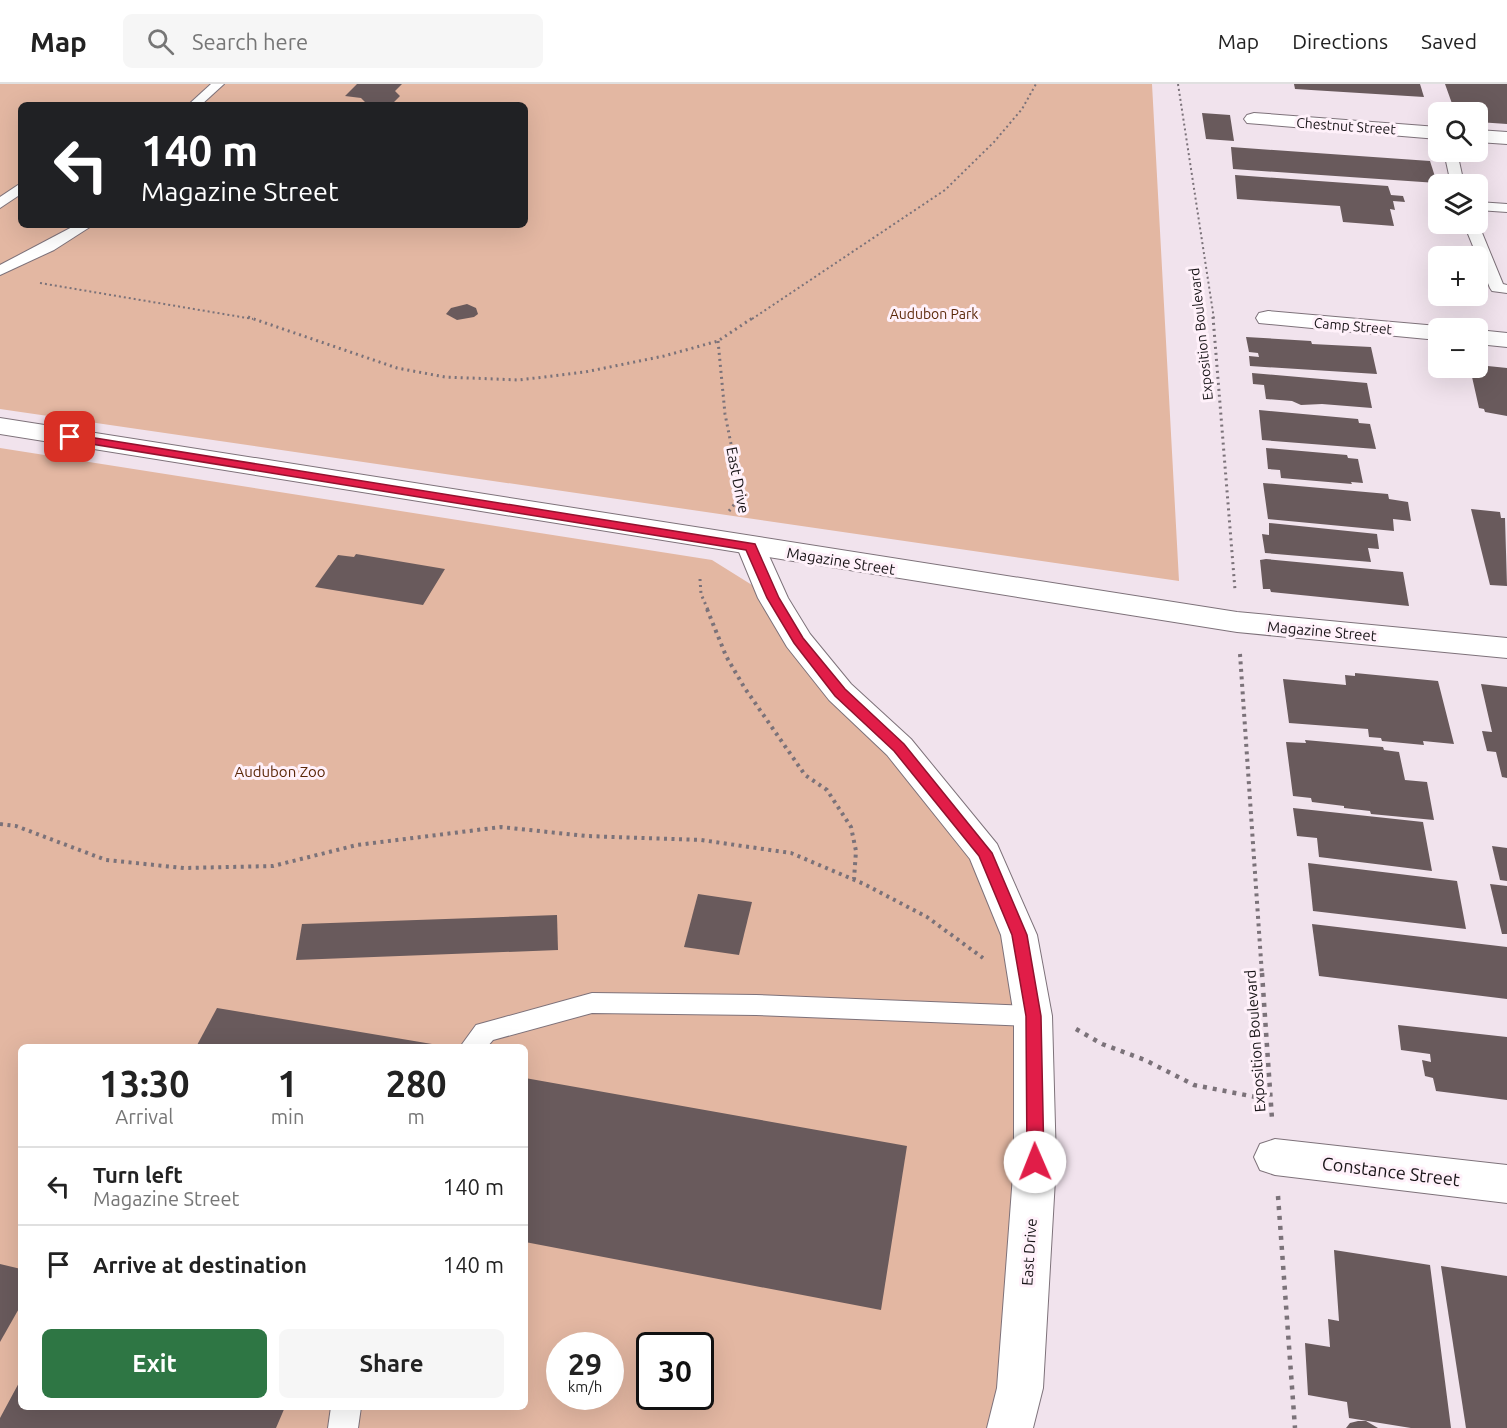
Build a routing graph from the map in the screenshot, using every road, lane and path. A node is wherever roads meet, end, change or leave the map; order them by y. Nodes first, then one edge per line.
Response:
1 (218, 84) edge
2 (1036, 84) edge
3 (1178, 84) edge
4 (197, 102) edge
5 (1254, 119) dead end
6 (1428, 132) edge
7 (1488, 137) edge
8 (1507, 138) edge
9 (18, 189) edge
10 (0, 204) edge
11 (1488, 207) edge
12 (1507, 208) edge
13 (81, 228) edge
14 (1475, 234) edge
15 (0, 271) edge
16 (37, 282) dead end
17 (1507, 289) edge
18 (1268, 318) dead end
19 (1428, 332) edge
20 (1488, 338) edge
21 (1507, 340) edge
22 (718, 341) junction
23 (0, 426) edge
24 (741, 495) junction
25 (726, 514) dead end
26 (751, 547) junction
27 (700, 579) dead end
28 (1234, 582) dead end
29 (1507, 648) edge
30 (1240, 652) dead end
31 (0, 824) edge
32 (854, 879) junction
33 (991, 967) dead end
34 (1034, 1016) junction
35 (475, 1044) edge
36 (1271, 1100) junction
37 (1275, 1157) junction
38 (1507, 1184) edge
39 (346, 1410) edge
40 (344, 1428) edge
41 (1010, 1428) edge
42 (1295, 1428) edge

1 - 4 lane
2 - 22 path
3 - 28 path, Exposition Boulevard
5 - 6 street, Chestnut Street
7 - 8 street
9 - 10 lane
11 - 12 lane
13 - 15 lane
14 - 17 lane
16 - 22 path
18 - 19 street, Camp Street
20 - 21 street
22 - 24 path, East Drive
23 - 26 street, Magazine Street
24 - 25 path
24 - 26 path, East Drive
26 - 29 street, Magazine Street
26 - 34 street, East Drive
27 - 32 path
30 - 36 path, Exposition Boulevard
31 - 32 path
32 - 33 path
34 - 35 lane
34 - 36 path
34 - 41 street, East Drive
36 - 37 path, Exposition Boulevard
37 - 38 street, Constance Street
37 - 42 path, Exposition Boulevard
39 - 40 lane

